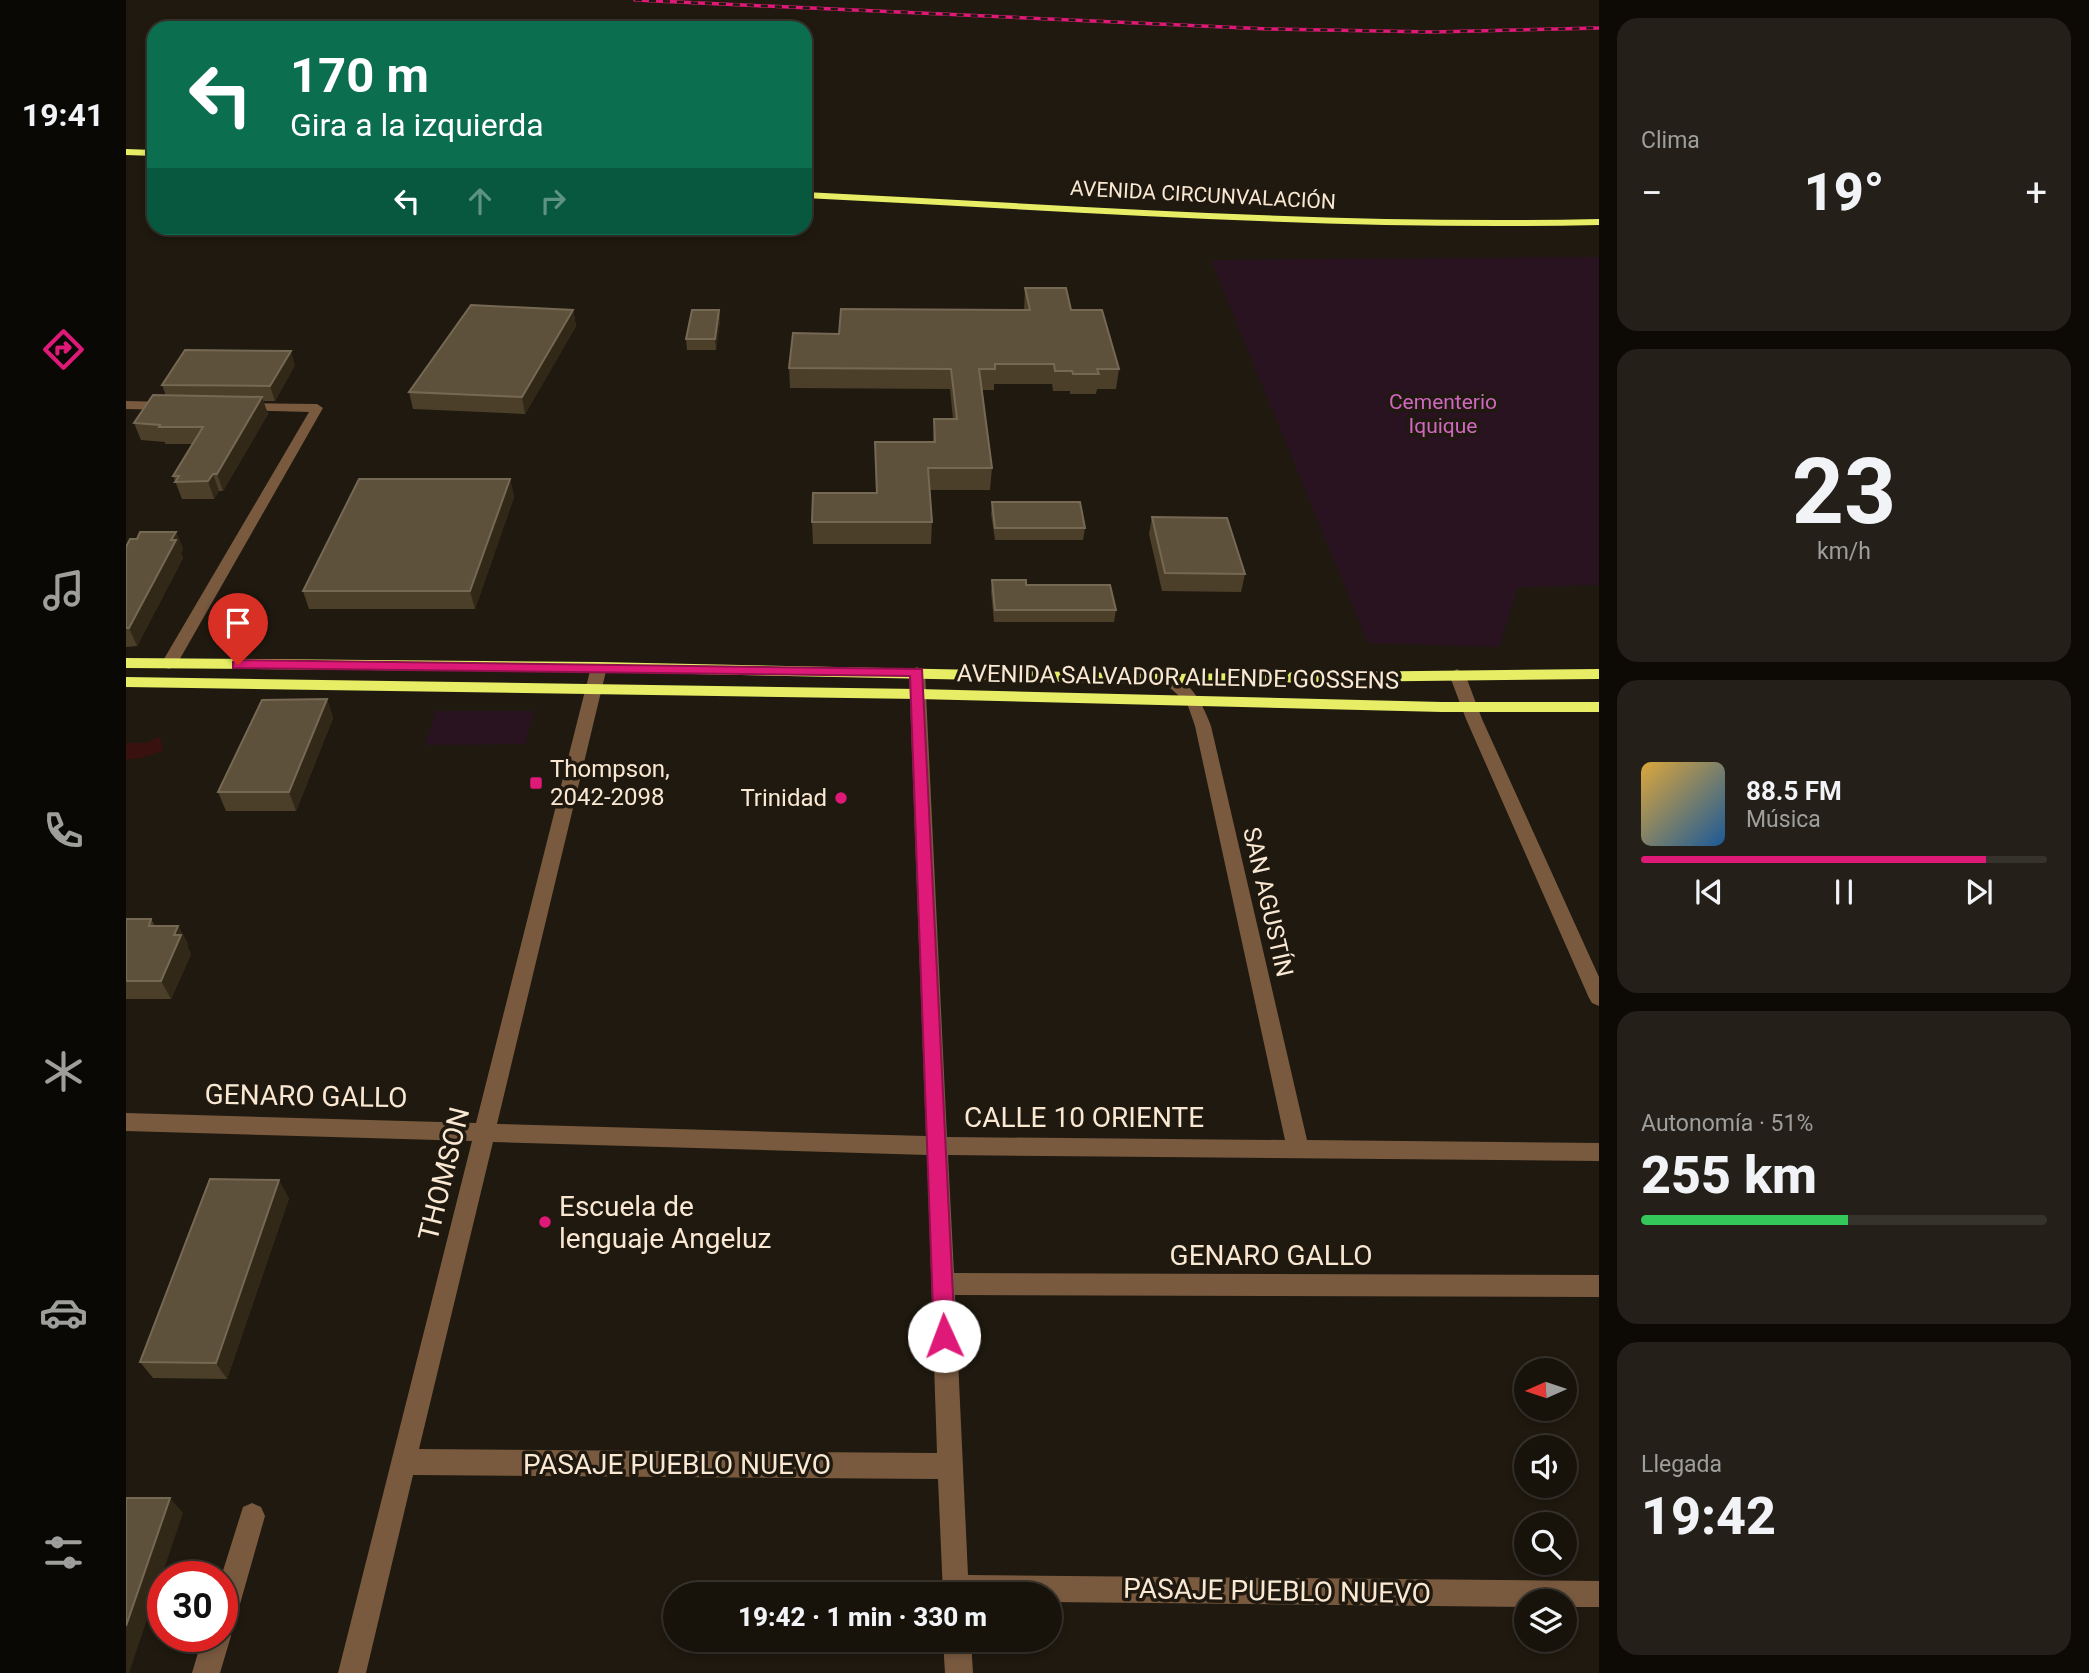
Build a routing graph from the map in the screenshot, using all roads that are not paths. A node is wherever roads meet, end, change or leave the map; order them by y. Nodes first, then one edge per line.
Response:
1 (126, 152) edge
2 (147, 153) edge
3 (126, 162) edge
4 (147, 164) edge
5 (812, 184) edge
6 (812, 195) edge
7 (1206, 203) dead end
8 (1259, 205) dead end
9 (1586, 211) dead end
10 (1415, 212) dead end
11 (1485, 213) dead end
12 (1599, 222) edge
13 (126, 405) edge
14 (181, 406) edge
15 (222, 407) edge
16 (126, 663) edge
17 (169, 664) junction
18 (599, 667) junction
19 (1457, 674) junction
20 (1599, 674) edge
21 (1168, 679) junction
22 (126, 682) edge
23 (917, 683) junction
24 (593, 690) junction
25 (1194, 701) junction
26 (1469, 706) junction
27 (1599, 706) edge
28 (1599, 998) edge
29 (126, 1122) edge
30 (485, 1130) junction
31 (937, 1146) junction
32 (1298, 1149) junction
33 (1599, 1152) edge
34 (942, 1284) junction
35 (1599, 1286) edge
36 (404, 1462) junction
37 (950, 1466) junction
38 (252, 1517) dead end
39 (238, 1564) edge
40 (955, 1582) edge
41 (1062, 1591) edge
42 (1599, 1594) edge
43 (212, 1652) edge
44 (958, 1652) edge
45 (206, 1673) edge
46 (352, 1673) edge
47 (959, 1673) edge

1 - 2 main road
3 - 4 main road
5 - 7 main road, AVENIDA CIRCUNVALACIÓN
6 - 12 main road, AVENIDA CIRCUNVALACIÓN
8 - 10 main road, AVENIDA CIRCUNVALACIÓN
9 - 11 main road
13 - 14 street
15 - 17 street
16 - 17 main road, AVENIDA SALVADOR ALLENDE GOSSENS
17 - 18 main road, AVENIDA SALVADOR ALLENDE GOSSENS
18 - 23 main road, AVENIDA SALVADOR ALLENDE GOSSENS
18 - 24 street, THOMSON
19 - 20 main road, AVENIDA SALVADOR ALLENDE GOSSENS
19 - 21 main road, AVENIDA SALVADOR ALLENDE GOSSENS
19 - 26 street
21 - 23 main road, AVENIDA SALVADOR ALLENDE GOSSENS
21 - 25 street
22 - 24 main road, AVENIDA SALVADOR ALLENDE GOSSENS
23 - 24 main road, AVENIDA SALVADOR ALLENDE GOSSENS
23 - 25 main road, AVENIDA SALVADOR ALLENDE GOSSENS
23 - 31 street
24 - 30 street, THOMSON
25 - 26 main road, AVENIDA SALVADOR ALLENDE GOSSENS
25 - 32 street, SAN AGUSTÍN
26 - 27 main road, AVENIDA SALVADOR ALLENDE GOSSENS
26 - 28 street
29 - 30 street, GENARO GALLO
30 - 31 street, CALLE 10 ORIENTE
30 - 36 street, THOMSON
31 - 32 street, CALLE 10 ORIENTE
31 - 34 street
32 - 33 street, CALLE 10 ORIENTE
34 - 35 street, GENARO GALLO
34 - 37 street
36 - 37 street, PASAJE PUEBLO NUEVO
36 - 46 street, THOMSON
37 - 40 street
38 - 39 street
41 - 42 street, PASAJE PUEBLO NUEVO
43 - 45 street
44 - 47 street

